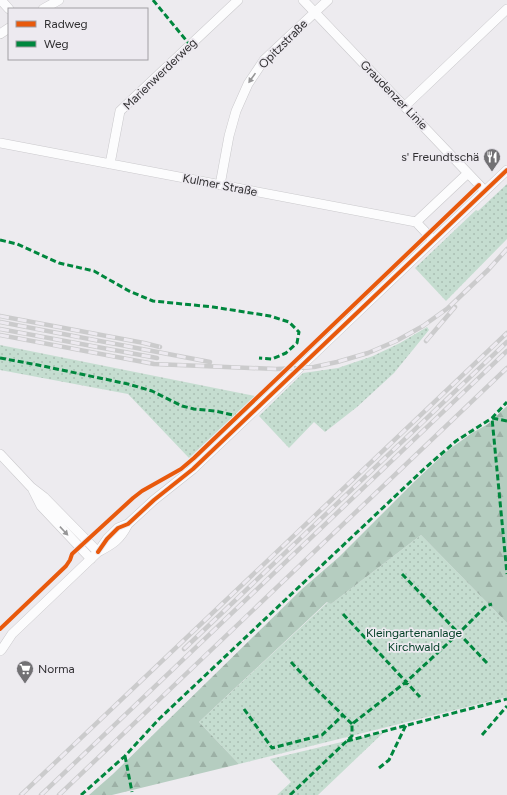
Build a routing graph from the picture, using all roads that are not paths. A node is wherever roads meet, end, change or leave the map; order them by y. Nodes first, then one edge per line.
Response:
1 (1, 0) edge
2 (59, 0) edge
3 (238, 0) edge
4 (303, 0) edge
5 (328, 0) edge
6 (8, 8) edge
7 (45, 8) edge
8 (507, 10) edge
9 (315, 12) junction
10 (405, 106) junction
11 (0, 143) edge
12 (110, 164) junction
13 (507, 170) edge
14 (468, 173) junction
15 (220, 185) junction
16 (485, 191) junction
17 (416, 222) junction
18 (433, 240) junction
19 (0, 454) edge
20 (31, 487) junction
21 (98, 552) junction
22 (91, 559) junction
23 (12, 634) junction
24 (0, 640) edge
25 (0, 651) edge

1 - 6 street
2 - 7 street
3 - 12 street, Marienwerderweg
4 - 9 street, Graudenzer Linie
5 - 9 street, Opitzstraße
8 - 10 street
9 - 10 street, Graudenzer Linie
9 -> 15 street, Opitzstraße
10 - 14 street, Graudenzer Linie
11 - 12 street, Kulmer Straße
12 - 15 street, Kulmer Straße
13 - 16 street
14 - 16 street, Graudenzer Linie
14 - 17 street
15 - 17 street, Kulmer Straße
16 - 18 street
17 - 18 street
18 - 21 street
19 - 20 street
20 - 21 street
20 -> 22 street
21 - 22 street
22 - 23 street
23 - 24 street
23 - 25 street

